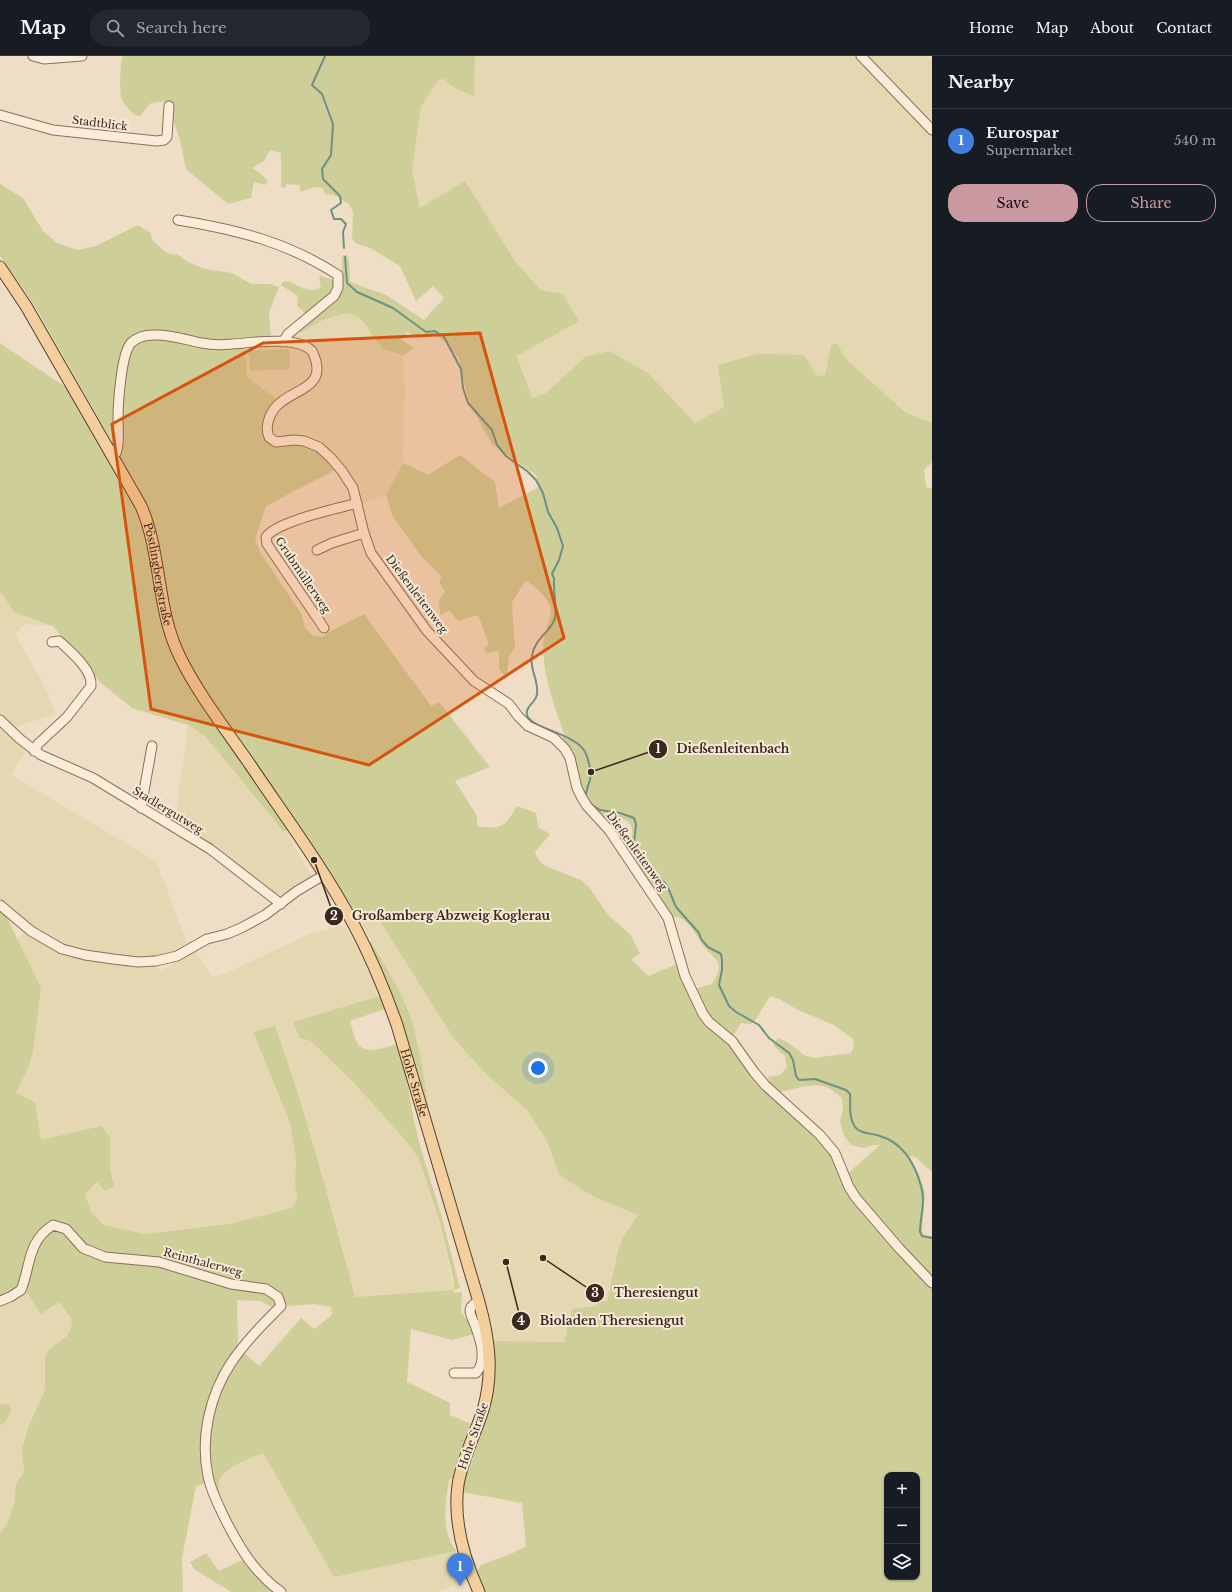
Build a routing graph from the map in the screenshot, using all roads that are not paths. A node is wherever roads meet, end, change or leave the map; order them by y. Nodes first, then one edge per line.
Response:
1 (33, 56) edge
2 (82, 56) edge
3 (861, 56) edge
4 (169, 106) dead end
5 (0, 115) edge
6 (932, 130) edge
7 (178, 220) dead end
8 (0, 267) edge
9 (283, 342) junction
10 (112, 456) junction
11 (358, 504) junction
12 (364, 533) junction
13 (317, 550) dead end
14 (324, 628) dead end
15 (52, 642) dead end
16 (0, 720) edge
17 (152, 746) dead end
18 (34, 751) junction
19 (141, 808) junction
20 (324, 875) junction
21 (281, 904) junction
22 (0, 905) edge
23 (932, 1283) edge
24 (0, 1301) edge
25 (479, 1302) junction
26 (454, 1373) dead end
27 (281, 1592) edge
28 (479, 1592) edge

1 - 2 street
3 - 6 street
4 - 5 street, Stadtblick
7 - 9 street
8 - 10 main road, Pöstlingbergstraße
9 - 10 street, Dießenleitenweg
9 - 11 street, Dießenleitenweg
10 - 20 main road, Pöstlingbergstraße
11 - 12 street, Dießenleitenweg
11 - 14 street, Grubmüllerweg
12 - 13 street
12 - 23 street, Dießenleitenweg
15 - 18 street
16 - 18 street, Stadlergutweg
17 - 19 street
18 - 19 street, Stadlergutweg
19 - 21 street, Stadlergutweg
20 - 21 street
20 - 25 main road, Hohe Straße
21 - 22 street
24 - 27 street, Reinthalerweg
25 - 26 street
25 - 28 main road, Hohe Straße

